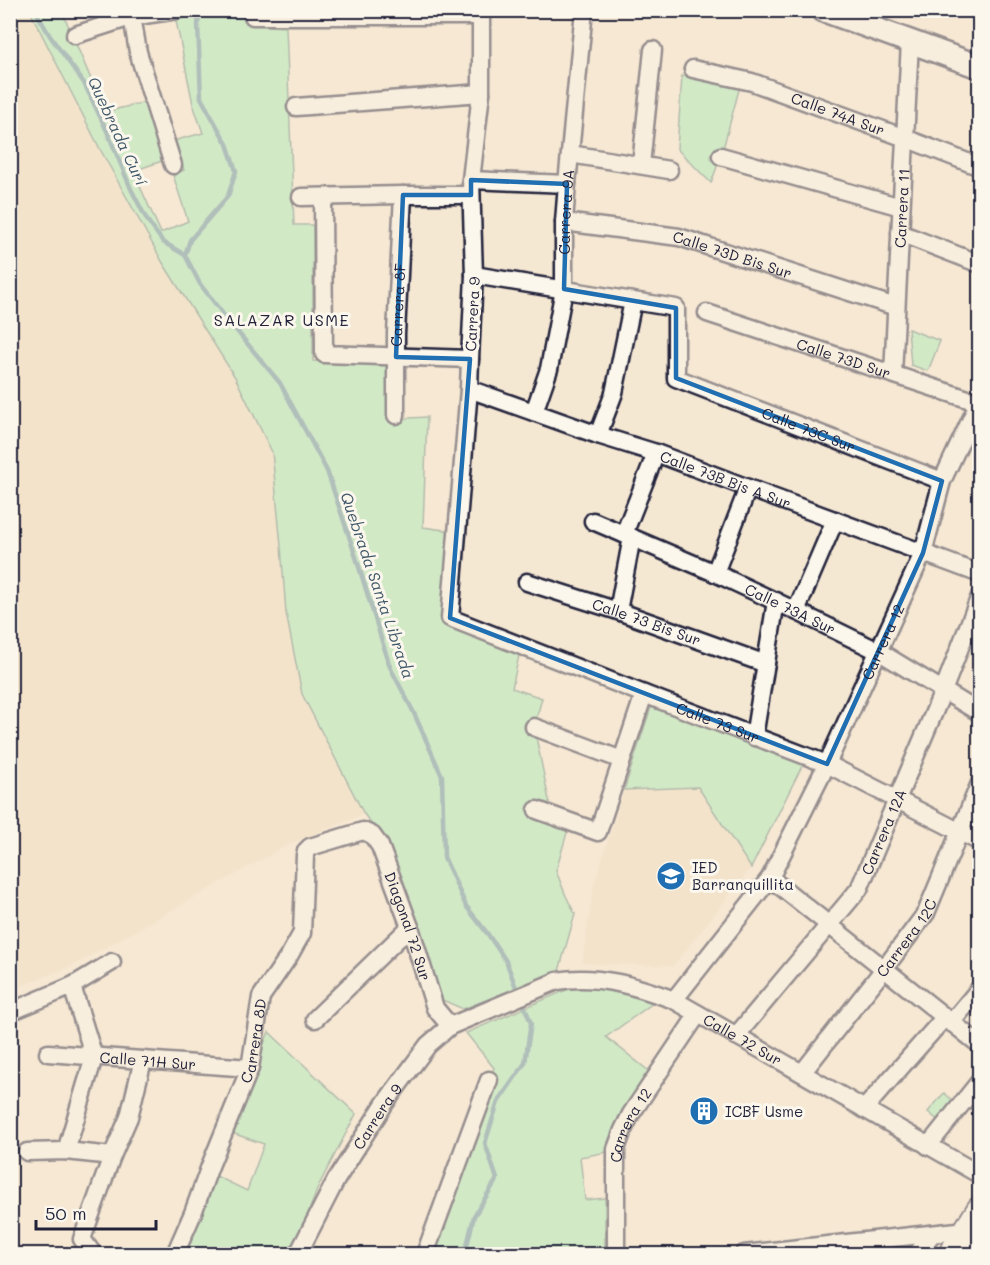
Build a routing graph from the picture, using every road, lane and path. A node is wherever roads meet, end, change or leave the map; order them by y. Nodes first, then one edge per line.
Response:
1 (177, 10) edge
2 (584, 10) edge
3 (823, 10) edge
4 (481, 13) edge
5 (131, 14) edge
6 (253, 16) dead end
7 (75, 35) dead end
8 (910, 42) junction
9 (653, 50) dead end
10 (980, 67) edge
11 (693, 69) dead end
12 (481, 93) junction
13 (296, 107) dead end
14 (905, 138) junction
15 (570, 154) junction
16 (721, 156) dead end
17 (173, 165) dead end
18 (641, 165) junction
19 (980, 167) edge
20 (669, 170) dead end
21 (567, 184) junction
22 (471, 188) junction
23 (403, 195) junction
24 (301, 197) dead end
25 (323, 197) junction
26 (901, 207) junction
27 (564, 222) junction
28 (900, 233) junction
29 (980, 264) edge
30 (474, 275) junction
31 (564, 289) junction
32 (633, 301) junction
33 (896, 307) junction
34 (708, 313) dead end
35 (396, 357) junction
36 (470, 359) junction
37 (893, 374) junction
38 (469, 389) junction
39 (979, 402) edge
40 (534, 412) junction
41 (396, 416) dead end
42 (598, 435) junction
43 (656, 453) junction
44 (942, 481) junction
45 (748, 488) junction
46 (835, 520) junction
47 (593, 521) dead end
48 (628, 536) junction
49 (923, 553) junction
50 (715, 573) junction
51 (980, 574) edge
52 (527, 582) dead end
53 (980, 596) edge
54 (776, 601) junction
55 (618, 611) junction
56 (796, 611) junction
57 (450, 618) joint
58 (878, 651) junction
59 (766, 664) junction
60 (943, 691) junction
61 (644, 694) junction
62 (980, 713) edge
63 (534, 727) dead end
64 (754, 737) junction
65 (622, 760) junction
66 (826, 764) junction
67 (980, 783) edge
68 (897, 801) junction
69 (537, 810) dead end
70 (363, 831) joint
71 (959, 832) junction
72 (980, 842) edge
73 (770, 878) junction
74 (829, 925) junction
75 (410, 927) junction
76 (112, 962) dead end
77 (884, 969) junction
78 (72, 986) junction
79 (980, 988) edge
80 (674, 1000) junction
81 (488, 1009) joint
82 (10, 1012) edge
83 (698, 1014) junction
84 (315, 1019) dead end
85 (948, 1020) junction
86 (450, 1026) junction
87 (736, 1036) junction
88 (980, 1045) edge
89 (48, 1053) dead end
90 (94, 1057) junction
91 (143, 1060) junction
92 (250, 1068) junction
93 (802, 1073) junction
94 (489, 1080) dead end
95 (980, 1081) edge
96 (864, 1109) junction
97 (928, 1146) junction
98 (66, 1151) junction
99 (27, 1152) dead end
100 (112, 1156) junction
101 (980, 1175) edge
102 (932, 1234) junction
103 (971, 1242) edge
104 (93, 1254) edge
105 (175, 1254) edge
106 (298, 1254) edge
107 (425, 1254) edge
108 (616, 1254) edge
109 (744, 1254) edge
110 (917, 1254) edge

1 - 5 street
2 - 15 street, Carrera 9A
3 - 8 street
4 - 6 street
4 - 12 street, Carrera 9
5 - 7 street
5 - 17 street
8 - 10 street
8 - 14 street, Carrera 11
9 - 18 street
11 - 14 street, Calle 74A Sur
12 - 13 street
12 - 22 street, Carrera 9
14 - 19 street, Calle 74A Sur
14 - 26 street, Carrera 11
15 - 18 street
15 - 21 street, Carrera 9A
16 - 26 street
18 - 20 street
21 - 22 street
21 - 27 street, Carrera 9A
22 - 23 street
22 - 30 street, Carrera 9
23 - 25 street
23 - 35 street, Carrera 8F
24 - 25 street
25 - 35 street
26 - 28 street, Carrera 11
27 - 31 street, Carrera 9A
27 - 33 street, Calle 73D Bis Sur
28 - 29 street
28 - 33 street, Carrera 11
30 - 31 street
30 - 36 street, Carrera 9
31 - 32 street
31 - 40 street, Carrera 9A
32 - 42 street
32 - 44 street, Calle 73C Sur
33 - 37 street, Carrera 11
34 - 37 street, Calle 73D Sur
35 - 36 street
35 - 41 street, Carrera 8F
36 - 38 street, Carrera 9
37 - 39 street, Calle 73D Sur
38 - 40 street, Calle 73B Bis A Sur
38 - 57 street, Carrera 9
39 - 44 street, Carrera 12
40 - 42 street, Calle 73B Bis A Sur
42 - 43 street, Calle 73B Bis A Sur
43 - 45 street, Calle 73B Bis A Sur
43 - 48 street
44 - 49 street, Carrera 12
45 - 46 street, Calle 73B Bis A Sur
45 - 50 street
46 - 49 street, Calle 73B Bis A Sur
46 - 56 street
47 - 48 street, Calle 73A Sur
48 - 50 street, Calle 73A Sur
48 - 55 street
49 - 51 street, Calle 73B Bis A Sur
49 - 58 street, Carrera 12
50 - 54 street, Calle 73A Sur
52 - 55 street, Calle 73 Bis Sur
53 - 60 street, Carrera 12A
54 - 56 street, Calle 73A Sur
54 - 59 street
55 - 59 street, Calle 73 Bis Sur
56 - 58 street, Calle 73A Sur
57 - 61 street, Calle 73 Sur
58 - 60 street, Calle 73A Sur
58 - 66 street, Carrera 12
59 - 64 street
60 - 62 street, Calle 73A Sur
60 - 68 street, Carrera 12A
61 - 64 street, Calle 73 Sur
61 - 65 street
63 - 65 street
64 - 66 street, Calle 73 Sur
65 - 69 street
66 - 68 street, Calle 73 Sur
66 - 73 street, Carrera 12
67 - 71 street, Carrera 12C
68 - 71 street, Calle 73 Sur
68 - 74 street, Carrera 12A
70 - 75 street, Diagonal 72 Sur
70 - 92 street, Carrera 8D
71 - 72 street, Calle 73 Sur
71 - 77 street, Carrera 12C
73 - 74 street
73 - 80 street, Carrera 12
74 - 77 street
74 - 87 street, Carrera 12A
75 - 84 street
75 - 86 street, Diagonal 72 Sur
76 - 78 street
77 - 85 street
77 - 93 street, Carrera 12C
78 - 82 street
78 - 90 street
79 - 85 street
80 - 81 street, Calle 72 Sur
80 - 83 street, Calle 72 Sur
81 - 86 street, Carrera 9
83 - 87 street, Calle 72 Sur
83 - 108 street, Carrera 12
85 - 88 street
85 - 96 street
86 - 106 street, Carrera 9
87 - 93 street, Calle 72 Sur
89 - 90 street, Calle 71H Sur
90 - 91 street, Calle 71H Sur
90 - 98 street
91 - 92 street, Calle 71H Sur
91 - 100 street
92 - 105 street, Carrera 8D
93 - 96 street, Calle 72 Sur
94 - 107 street
95 - 97 street
96 - 97 street, Calle 72 Sur
97 - 101 street, Calle 72 Sur
98 - 99 street
98 - 100 street
100 - 104 street
102 - 103 street
102 - 109 street
102 - 110 street

